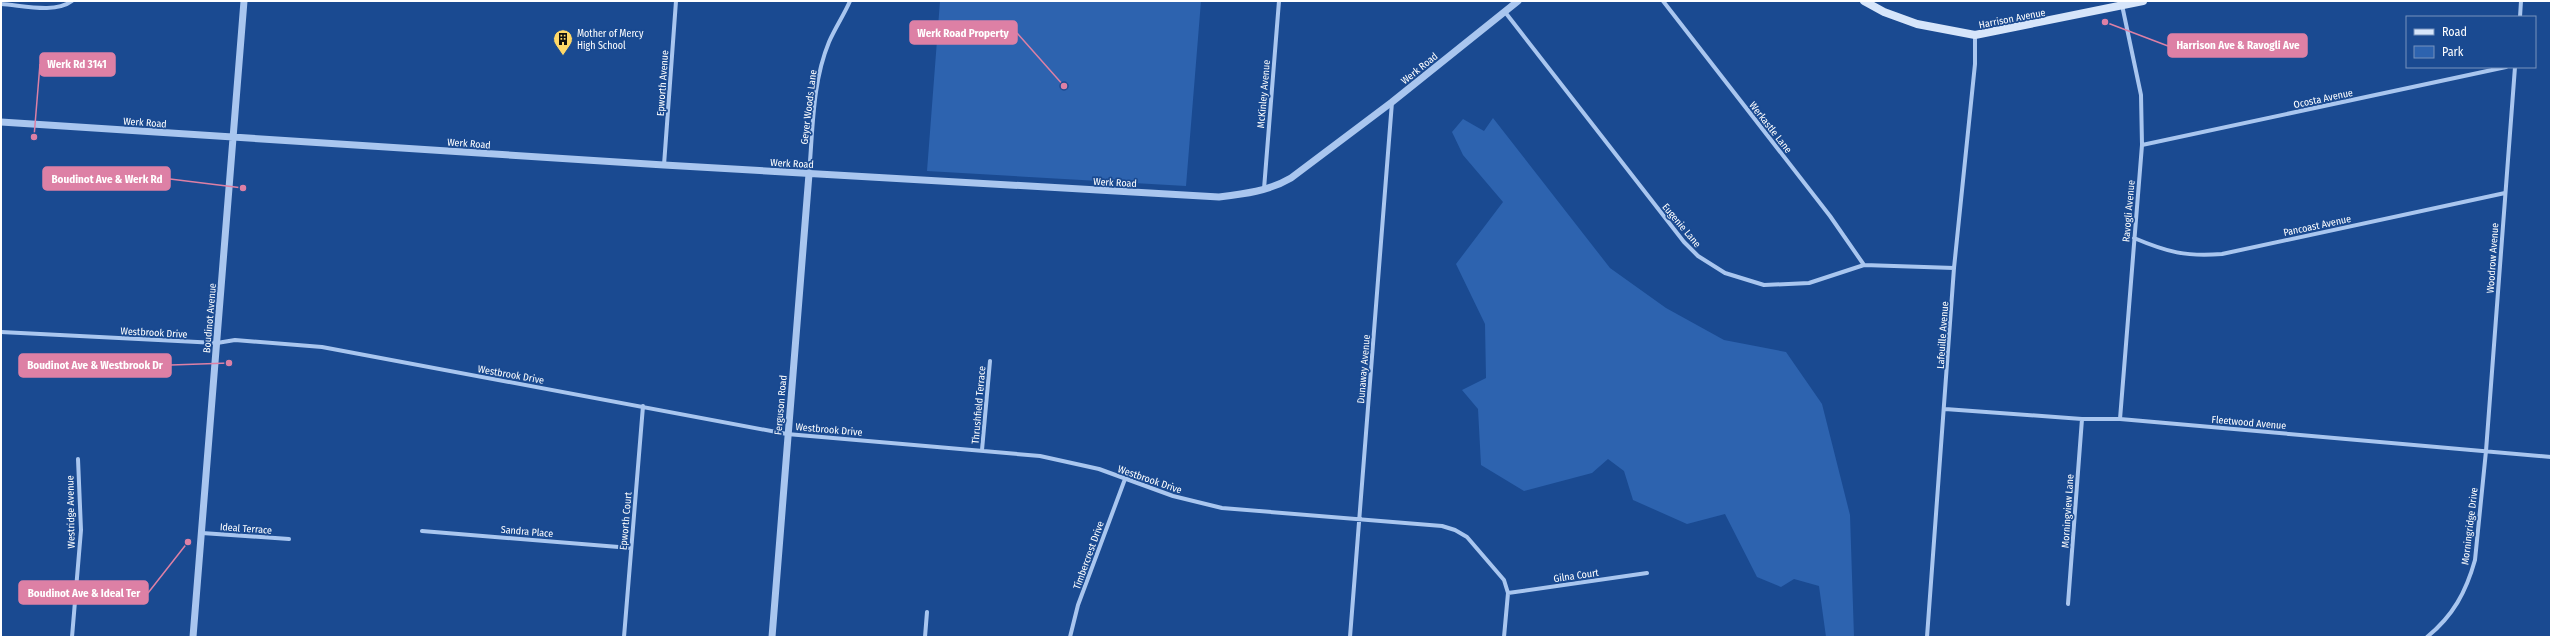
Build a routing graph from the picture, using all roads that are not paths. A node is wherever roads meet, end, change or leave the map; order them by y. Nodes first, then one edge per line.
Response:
1 (72, 1) edge
2 (244, 1) edge
3 (676, 1) edge
4 (850, 1) edge
5 (1279, 1) edge
6 (1518, 1) edge
7 (1663, 1) edge
8 (1864, 1) edge
9 (2143, 1) edge
10 (2521, 1) edge
11 (1, 4) edge
12 (2122, 6) junction
13 (1505, 12) junction
14 (2520, 16) edge
15 (1975, 35) junction
16 (2501, 68) edge
17 (2515, 68) edge
18 (1392, 102) junction
19 (1, 122) edge
20 (234, 138) junction
21 (2142, 145) junction
22 (664, 166) junction
23 (809, 174) junction
24 (1264, 189) junction
25 (2505, 193) junction
26 (2134, 238) junction
27 (1864, 265) junction
28 (1954, 268) junction
29 (1, 332) edge
30 (217, 343) junction
31 (990, 361) dead end
32 (643, 406) junction
33 (1945, 409) junction
34 (2082, 419) junction
35 (2120, 419) junction
36 (787, 434) junction
37 (982, 450) junction
38 (2486, 451) junction
39 (2551, 457) edge
40 (78, 459) dead end
41 (1124, 479) junction
42 (1359, 519) junction
43 (422, 531) dead end
44 (202, 533) junction
45 (289, 539) dead end
46 (631, 548) junction
47 (1647, 573) dead end
48 (1508, 593) junction
49 (2068, 604) dead end
50 (927, 612) dead end
51 (72, 637) edge
52 (193, 637) edge
53 (624, 637) edge
54 (772, 637) edge
55 (925, 637) edge
56 (1070, 637) edge
57 (1350, 637) edge
58 (1504, 637) edge
59 (1927, 637) edge
60 (2427, 637) edge

1 - 11 street
2 - 20 street, Boudinot Avenue
3 - 22 street, Epworth Avenue
4 - 23 street, Geyer Woods Lane
5 - 24 street, McKinley Avenue
6 - 13 street, Werk Road
7 - 27 street, Werkastle Lane
8 - 15 main road, Harrison Avenue
9 - 12 main road, Harrison Avenue
10 - 14 street
12 - 15 main road, Harrison Avenue
12 - 21 street, Ravogli Avenue
13 - 18 street, Werk Road
13 - 27 street, Eugenie Lane
15 - 28 street, Lafeuille Avenue
16 - 21 street, Ocosta Avenue
17 - 25 street, Woodrow Avenue
18 - 24 street, Werk Road
18 - 42 street, Dunaway Avenue
19 - 20 street, Werk Road
20 - 22 street, Werk Road
20 - 30 street, Boudinot Avenue
21 - 26 street, Ravogli Avenue
22 - 23 street, Werk Road
23 - 24 street, Werk Road
23 - 36 street, Ferguson Road
25 - 26 street, Pancoast Avenue
25 - 38 street, Woodrow Avenue
26 - 35 street, Ravogli Avenue
27 - 28 street, Eugenie Lane
28 - 33 street, Lafeuille Avenue
29 - 30 street, Westbrook Drive
30 - 32 street, Westbrook Drive
30 - 44 street, Boudinot Avenue
31 - 37 street, Thrushfield Terrace
32 - 36 street, Westbrook Drive
32 - 46 street, Epworth Court
33 - 34 street, Fleetwood Avenue
33 - 59 street, Lafeuille Avenue
34 - 35 street, Fleetwood Avenue
34 - 49 street, Morningview Lane
35 - 38 street, Fleetwood Avenue
36 - 37 street, Westbrook Drive
36 - 54 street, Ferguson Road
37 - 41 street, Westbrook Drive
38 - 39 street, Fleetwood Avenue
38 - 60 street, Morningridge Drive
40 - 51 street, Westridge Avenue
41 - 42 street, Westbrook Drive
41 - 56 street, Timbercrest Drive
42 - 48 street, Westbrook Drive
42 - 57 street, Dunaway Avenue
43 - 46 street, Sandra Place
44 - 45 street, Ideal Terrace
44 - 52 street, Boudinot Avenue
46 - 53 street, Epworth Court
47 - 48 street, Gilna Court
48 - 58 street, Westbrook Drive
50 - 55 street

